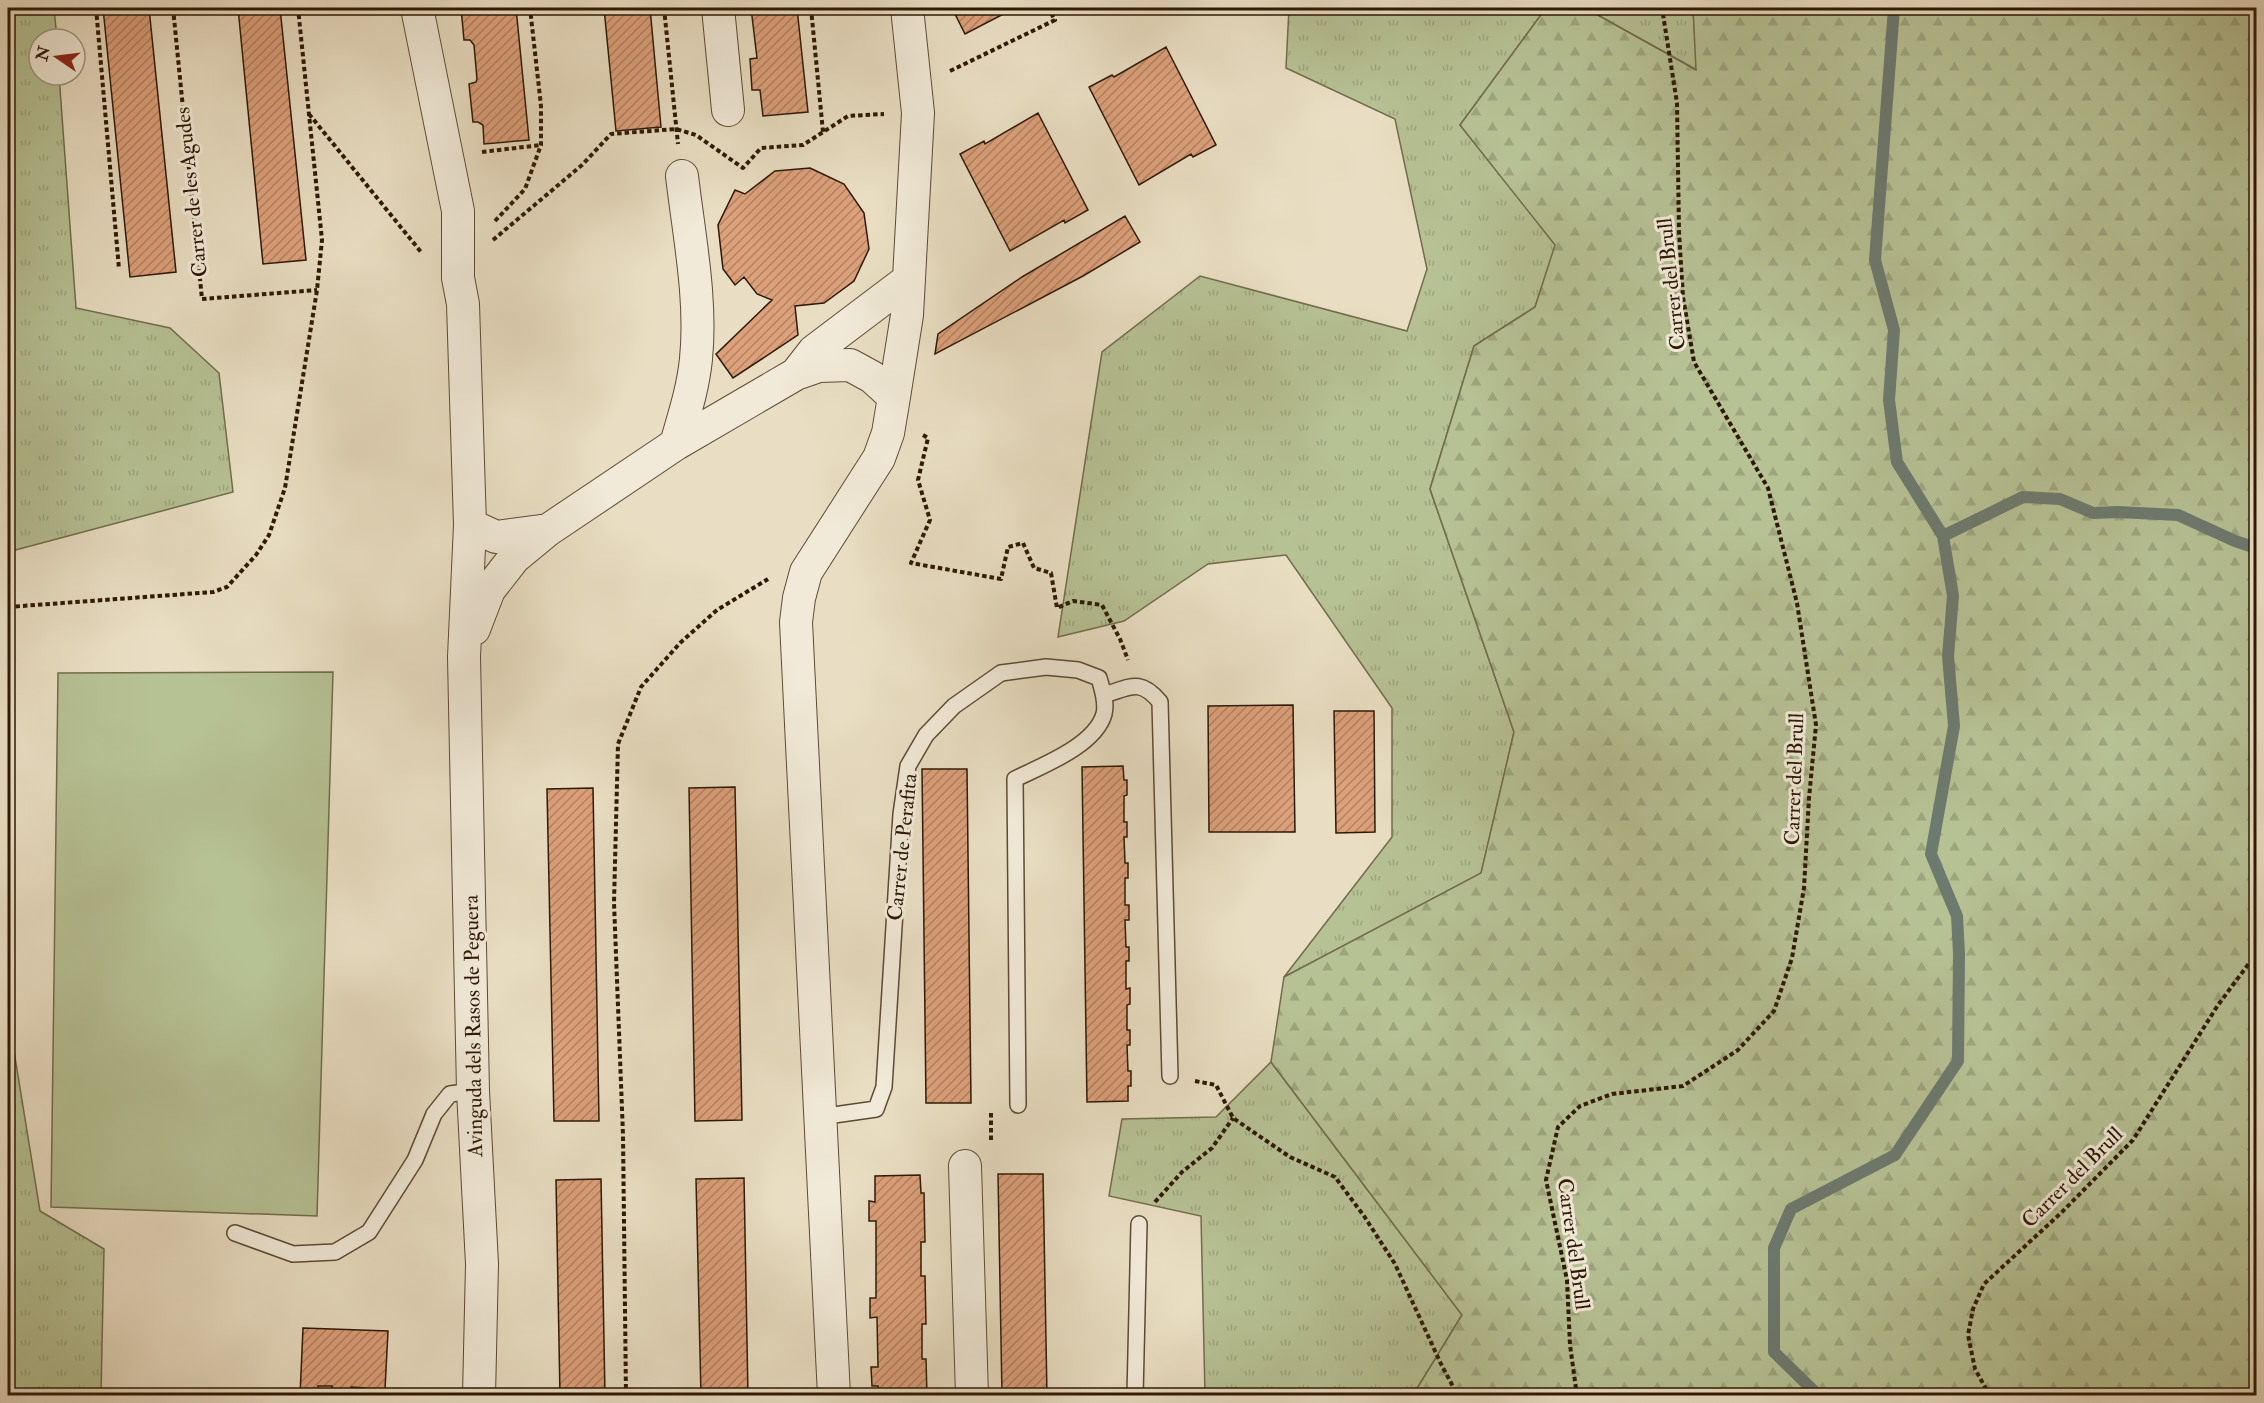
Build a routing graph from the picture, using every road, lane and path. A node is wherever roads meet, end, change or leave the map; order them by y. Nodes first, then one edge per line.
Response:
1 (96, 8) edge
2 (173, 8) edge
3 (298, 8) edge
4 (417, 8) edge
5 (530, 8) edge
6 (663, 8) edge
7 (718, 8) edge
8 (811, 8) edge
9 (907, 8) edge
10 (1048, 8) edge
11 (1662, 8) edge
12 (2245, 8) edge
13 (2256, 21) edge
14 (945, 74) dead end
15 (728, 110) dead end
16 (309, 113) junction
17 (892, 113) dead end
18 (676, 129) junction
19 (823, 132) junction
20 (541, 145) junction
21 (474, 153) dead end
22 (682, 176) dead end
23 (487, 229) dead end
24 (488, 243) dead end
25 (427, 260) dead end
26 (119, 268) dead end
27 (908, 280) junction
28 (317, 290) junction
29 (796, 374) junction
30 (894, 397) junction
31 (928, 438) dead end
32 (676, 444) junction
33 (470, 525) junction
34 (548, 530) junction
35 (773, 576) dead end
36 (8, 607) edge
37 (1120, 639) dead end
38 (464, 657) junction
39 (1104, 695) junction
40 (2256, 954) edge
41 (1170, 1076) joint
42 (473, 1091) junction
43 (991, 1105) dead end
44 (1018, 1105) dead end
45 (820, 1117) junction
46 (1233, 1118) junction
47 (992, 1146) dead end
48 (965, 1166) dead end
49 (1138, 1224) joint
50 (235, 1233) dead end
51 (479, 1395) edge
52 (626, 1395) edge
53 (834, 1395) edge
54 (972, 1395) edge
55 (1135, 1395) edge
56 (1458, 1395) edge
57 (1577, 1395) edge
58 (1990, 1395) edge

1 - 26 path
2 - 28 path, Carrer de les Agudes
3 - 16 path
4 - 33 street
5 - 20 path
6 - 18 path
7 - 15 street
8 - 19 path
9 - 27 street
10 - 14 path
11 - 57 path, Carrer del Brull
12 - 13 path
16 - 25 path
16 - 28 path
17 - 19 path
18 - 19 path
18 - 24 path
20 - 21 path
20 - 23 path
22 - 32 street
27 - 29 street, Avinguda dels Rasos de Peguera
27 - 30 street
28 - 36 path
29 - 30 street, Avinguda dels Rasos de Peguera
29 - 32 street, Avinguda dels Rasos de Peguera
30 - 45 street
31 - 37 path
32 - 34 street, Avinguda dels Rasos de Peguera
33 - 34 street, Avinguda dels Rasos de Peguera
33 - 38 street, Avinguda dels Rasos de Peguera
34 - 38 street, Avinguda dels Rasos de Peguera
35 - 52 path
38 - 42 street, Avinguda dels Rasos de Peguera
39 - 41 lane
39 - 44 lane
39 - 45 lane, Carrer de Perafita
40 - 58 path, Carrer del Brull
41 - 46 path
42 - 50 lane
42 - 51 street, Avinguda dels Rasos de Peguera
43 - 47 path
45 - 53 street
46 - 49 path
46 - 56 path
48 - 54 street
49 - 55 lane

